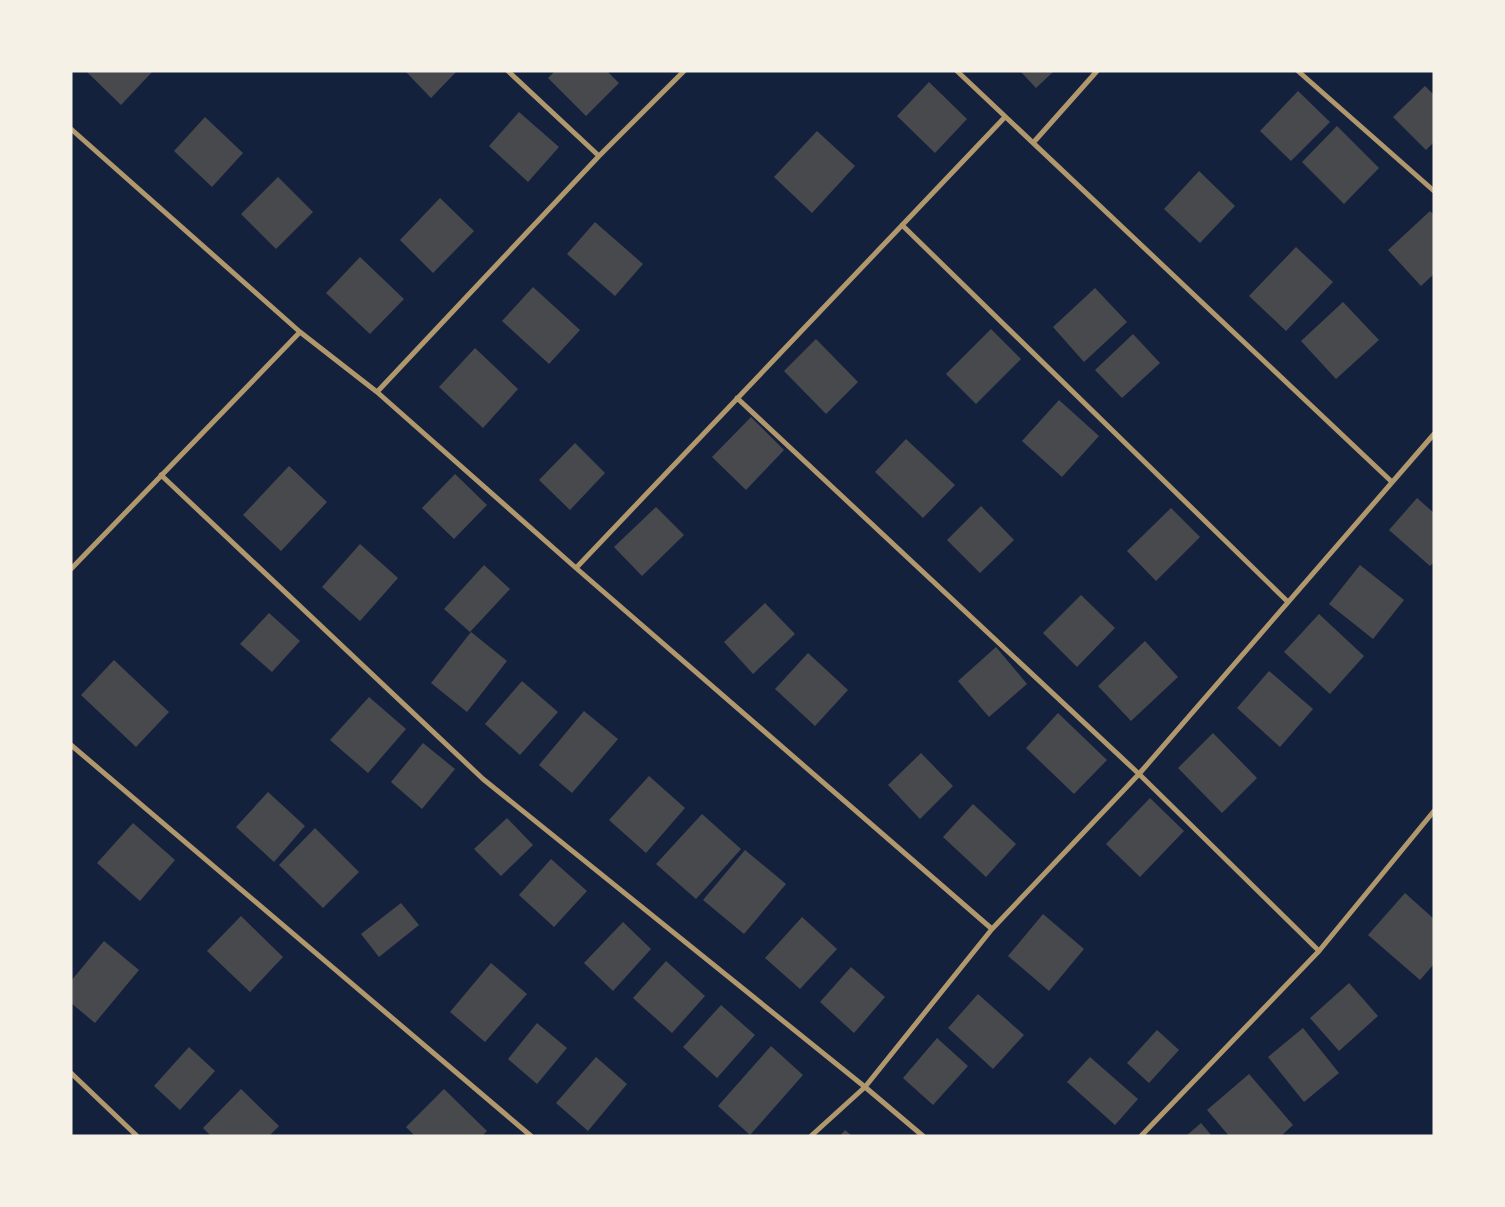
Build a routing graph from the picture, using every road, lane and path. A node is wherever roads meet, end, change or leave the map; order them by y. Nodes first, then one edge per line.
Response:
1 (508, 71) edge
2 (684, 71) edge
3 (957, 71) edge
4 (1097, 71) edge
5 (1298, 71) edge
6 (1005, 117) junction
7 (71, 129) edge
8 (1033, 143) junction
9 (599, 156) junction
10 (1434, 191) edge
11 (902, 225) junction
12 (300, 332) junction
13 (378, 392) junction
14 (738, 398) junction
15 (1434, 434) edge
16 (161, 476) junction
17 (1392, 482) junction
18 (576, 568) junction
19 (71, 569) edge
20 (1288, 602) junction
21 (71, 746) edge
22 (1140, 774) junction
23 (1434, 811) edge
24 (992, 929) junction
25 (1318, 951) junction
26 (71, 1073) edge
27 (865, 1086) junction
28 (137, 1136) edge
29 (531, 1136) edge
30 (811, 1136) edge
31 (923, 1136) edge
32 (1141, 1136) edge

1 - 9 street
2 - 9 street
3 - 6 street
4 - 8 street
5 - 10 street
6 - 8 street
6 - 11 street
7 - 12 street
8 - 17 street
9 - 13 street
11 - 14 street
11 - 20 street
12 - 13 street
12 - 16 street
13 - 18 street
14 - 18 street
14 - 22 street
15 - 17 street
16 - 19 street
16 - 27 street
17 - 20 street
18 - 24 street
20 - 22 street
21 - 29 street
22 - 24 street
22 - 25 street
23 - 25 street
24 - 27 street
25 - 32 street
26 - 28 street
27 - 30 street
27 - 31 street

